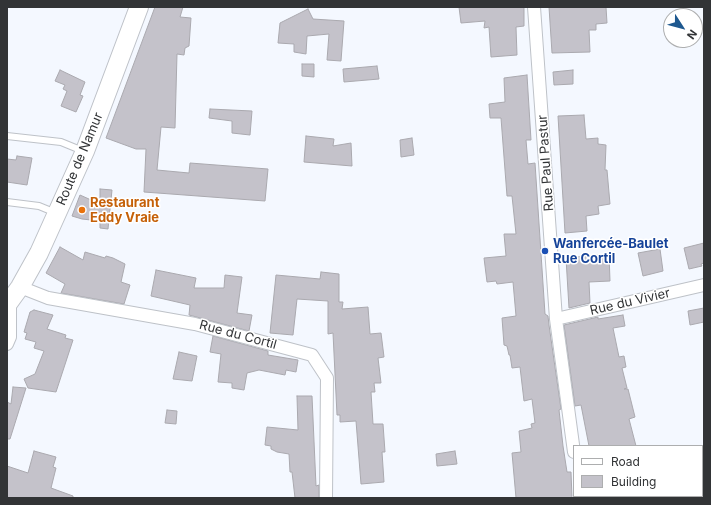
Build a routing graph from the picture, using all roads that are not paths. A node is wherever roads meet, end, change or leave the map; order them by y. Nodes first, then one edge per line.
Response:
1 (139, 7) edge
2 (534, 7) edge
3 (7, 136) edge
4 (85, 151) junction
5 (7, 202) edge
6 (57, 214) junction
7 (704, 286) edge
8 (20, 287) junction
9 (8, 304) edge
10 (556, 319) junction
11 (7, 344) edge
12 (573, 445) edge
13 (326, 498) edge

1 - 4 main road, Route de Namur
2 - 10 street, Rue Paul Pastur
3 - 4 lane
4 - 6 main road, Route de Namur
5 - 6 lane
6 - 8 main road, Route de Namur
7 - 10 street, Rue du Vivier
8 - 9 main road, Route de Namur
8 - 13 street, Rue du Cortil
9 - 11 street
10 - 12 street, Rue Paul Pastur

